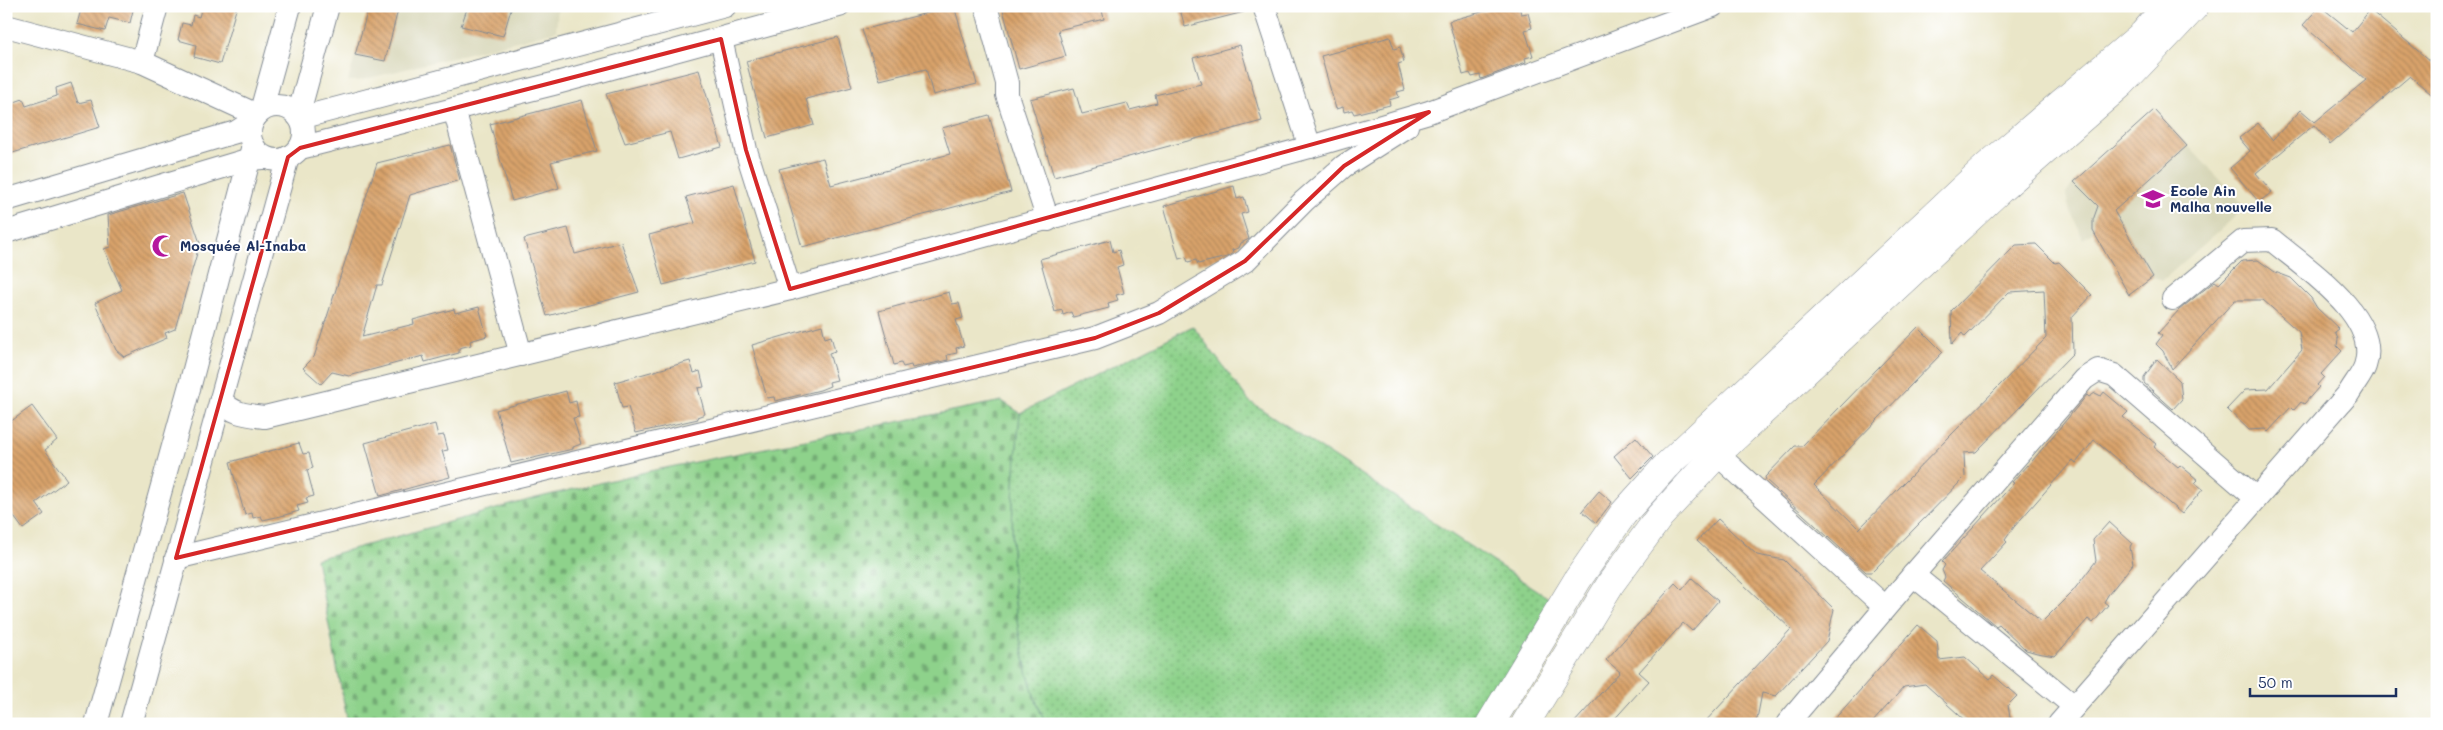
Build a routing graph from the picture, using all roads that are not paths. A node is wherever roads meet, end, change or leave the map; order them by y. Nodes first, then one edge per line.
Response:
1 (157, 6) edge
2 (290, 6) edge
3 (328, 6) edge
4 (839, 6) edge
5 (986, 6) edge
6 (1264, 6) edge
7 (1713, 6) edge
8 (2167, 6) edge
9 (2195, 6) edge
10 (719, 7) edge
11 (6, 26) edge
12 (720, 39) junction
13 (142, 62) junction
14 (454, 109) junction
15 (1429, 112) junction
16 (257, 116) junction
17 (299, 117) junction
18 (1310, 147) junction
19 (294, 153) junction
20 (257, 154) junction
21 (6, 200) edge
22 (1048, 220) junction
23 (6, 232) edge
24 (790, 289) junction
25 (2174, 299) dead end
26 (521, 355) junction
27 (221, 399) junction
28 (1717, 454) junction
29 (2256, 498) junction
30 (176, 558) junction
31 (1912, 575) junction
32 (1885, 608) junction
33 (2074, 706) junction
34 (96, 724) edge
35 (131, 724) edge
36 (1490, 724) edge
37 (1525, 724) edge
38 (1787, 724) edge
39 (2059, 724) edge

1 - 13 street
2 - 16 street
3 - 17 street
4 - 12 street
5 - 22 street
6 - 18 street
7 - 15 street
8 - 36 main road
9 - 28 main road
10 - 17 street
11 - 13 street
12 - 14 street
12 - 24 street
13 - 16 street
14 - 19 street
14 - 26 street
15 - 18 street
15 - 30 street
16 - 17 street
16 - 20 street
16 - 21 street
17 - 19 street
18 - 22 street
19 - 20 street
19 - 27 street
20 - 23 street
20 - 34 street
22 - 24 street
24 - 26 street
25 - 29 street
26 - 27 street
27 - 30 street
28 - 32 street
28 - 37 main road
29 - 31 street
29 - 33 street
30 - 35 street
31 - 32 street
31 - 33 street
32 - 38 street
33 - 39 street

